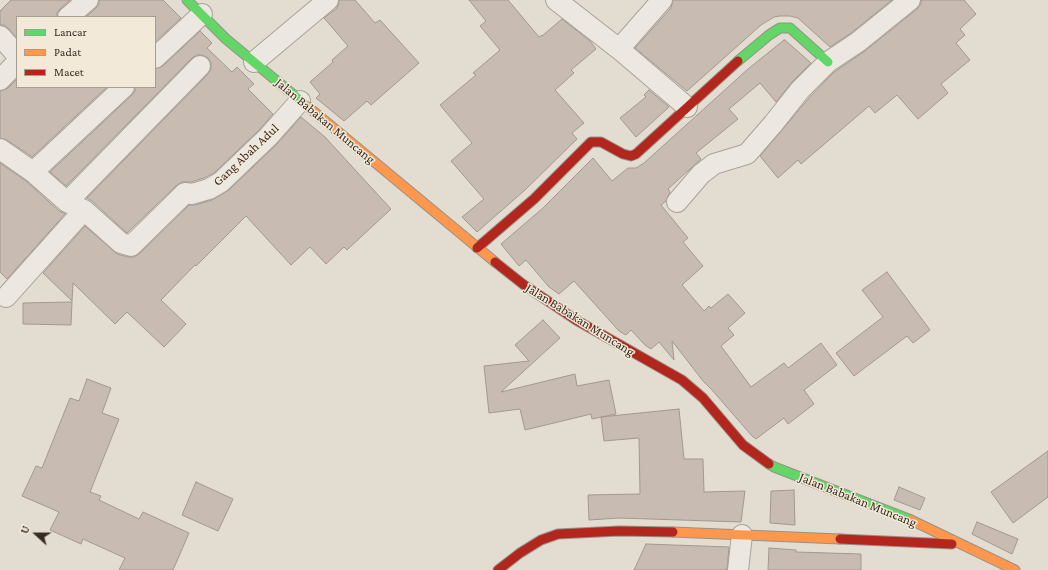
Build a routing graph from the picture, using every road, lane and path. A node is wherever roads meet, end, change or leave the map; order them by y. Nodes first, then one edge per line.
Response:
1 (88, 0) edge
2 (187, 0) edge
3 (328, 0) edge
4 (556, 0) edge
5 (662, 0) edge
6 (910, 0) edge
7 (202, 14) junction
8 (69, 16) edge
9 (0, 36) edge
10 (619, 49) junction
11 (16, 54) edge
12 (156, 57) edge
13 (254, 62) junction
14 (828, 62) junction
15 (16, 63) edge
16 (200, 66) dead end
17 (0, 80) edge
18 (123, 88) edge
19 (300, 101) junction
20 (687, 107) junction
21 (0, 149) edge
22 (33, 172) junction
23 (677, 202) dead end
24 (75, 206) junction
25 (477, 248) junction
26 (6, 297) dead end
27 (742, 535) junction
28 (965, 545) junction
29 (498, 570) edge
30 (738, 570) edge
31 (1015, 570) edge

1 - 8 street
2 - 7 street, Jalan Babakan Muncang
3 - 13 street
4 - 10 street
5 - 10 street
6 - 14 street
7 - 12 street
7 - 13 street, Jalan Babakan Muncang
9 - 11 street
10 - 20 street
13 - 19 street, Jalan Babakan Muncang
14 - 20 street
14 - 23 street
15 - 17 street
16 - 24 street
18 - 22 street
19 - 24 street, Gang Abah Adul
19 - 25 street, Jalan Babakan Muncang
20 - 25 street
21 - 22 street
22 - 24 street
24 - 26 street
25 - 28 street, Jalan Babakan Muncang
27 - 28 street
27 - 29 street
27 - 30 street
28 - 31 street, Jalan Babakan Muncang

